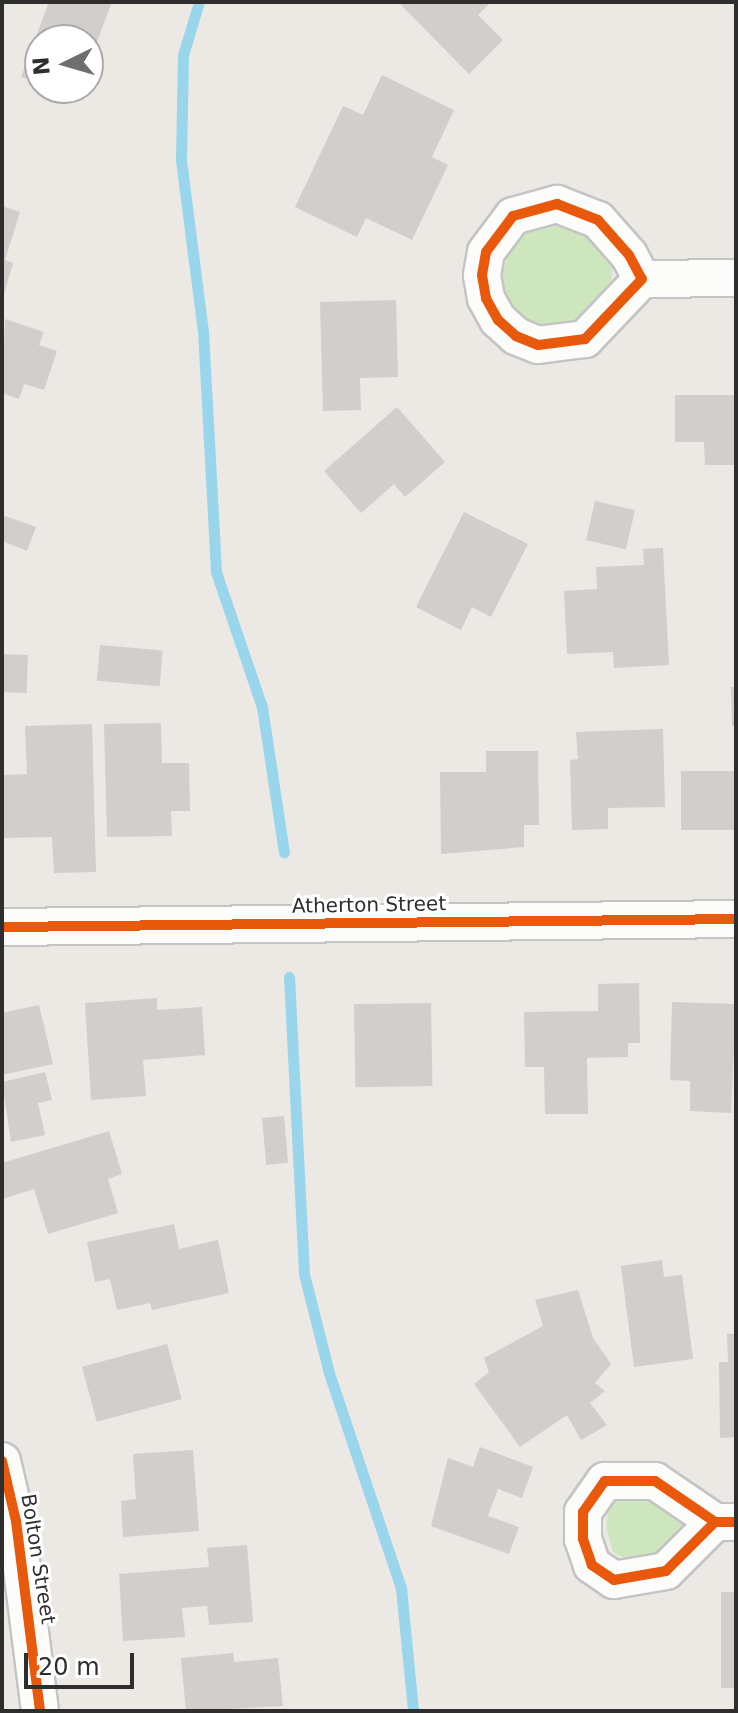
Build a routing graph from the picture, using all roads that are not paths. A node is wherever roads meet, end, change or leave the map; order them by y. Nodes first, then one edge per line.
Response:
1 (736, 278) edge
2 (642, 279) junction
3 (736, 919) edge
4 (2, 927) edge
5 (2, 1461) edge
6 (40, 1711) edge

1 - 2 street
2 - 2 street
3 - 4 street, Atherton Street
5 - 6 street, Bolton Street

